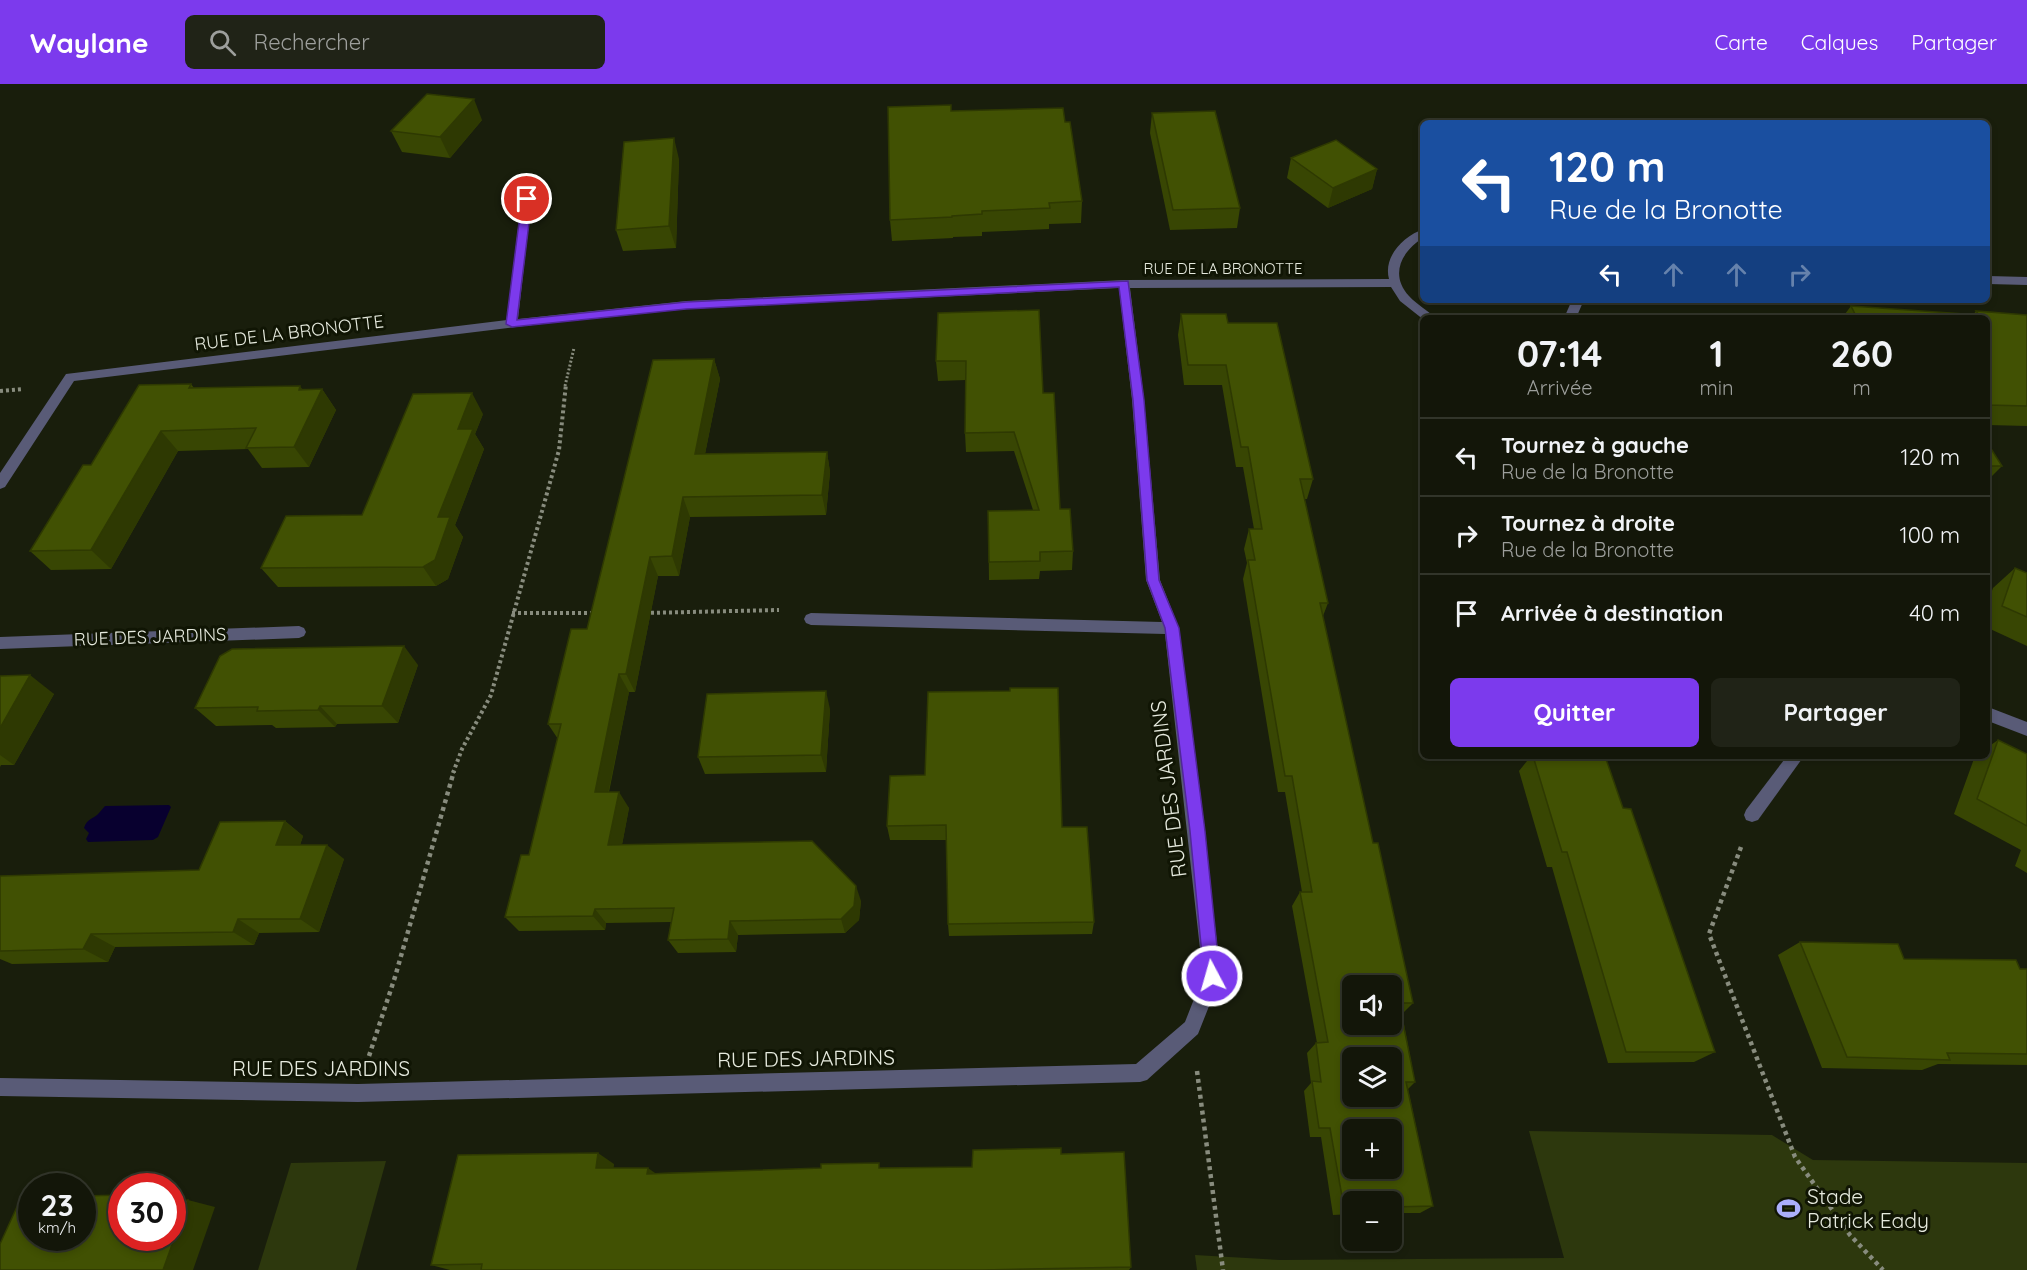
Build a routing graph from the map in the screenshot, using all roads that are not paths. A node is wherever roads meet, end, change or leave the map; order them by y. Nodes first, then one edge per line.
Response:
1 (530, 178) dead end
2 (1420, 234) edge
3 (1990, 280) edge
4 (2027, 281) edge
5 (1395, 283) junction
6 (1124, 284) junction
7 (1424, 315) edge
8 (512, 324) junction
9 (0, 484) edge
10 (811, 620) road end
11 (1172, 628) junction
12 (299, 632) dead end
13 (0, 643) edge
14 (1990, 715) edge
15 (2027, 729) edge
16 (1794, 759) edge
17 (1752, 815) road end
18 (0, 1087) edge

1 - 8 street
2 - 5 street
3 - 4 street
5 - 6 street, RUE DE LA BRONOTTE
5 - 7 street
6 - 8 street, RUE DE LA BRONOTTE
6 - 11 street, RUE DES JARDINS
8 - 9 street, RUE DE LA BRONOTTE
10 - 11 street
11 - 18 street, RUE DES JARDINS
12 - 13 street, RUE DES JARDINS
14 - 15 street
16 - 17 street

